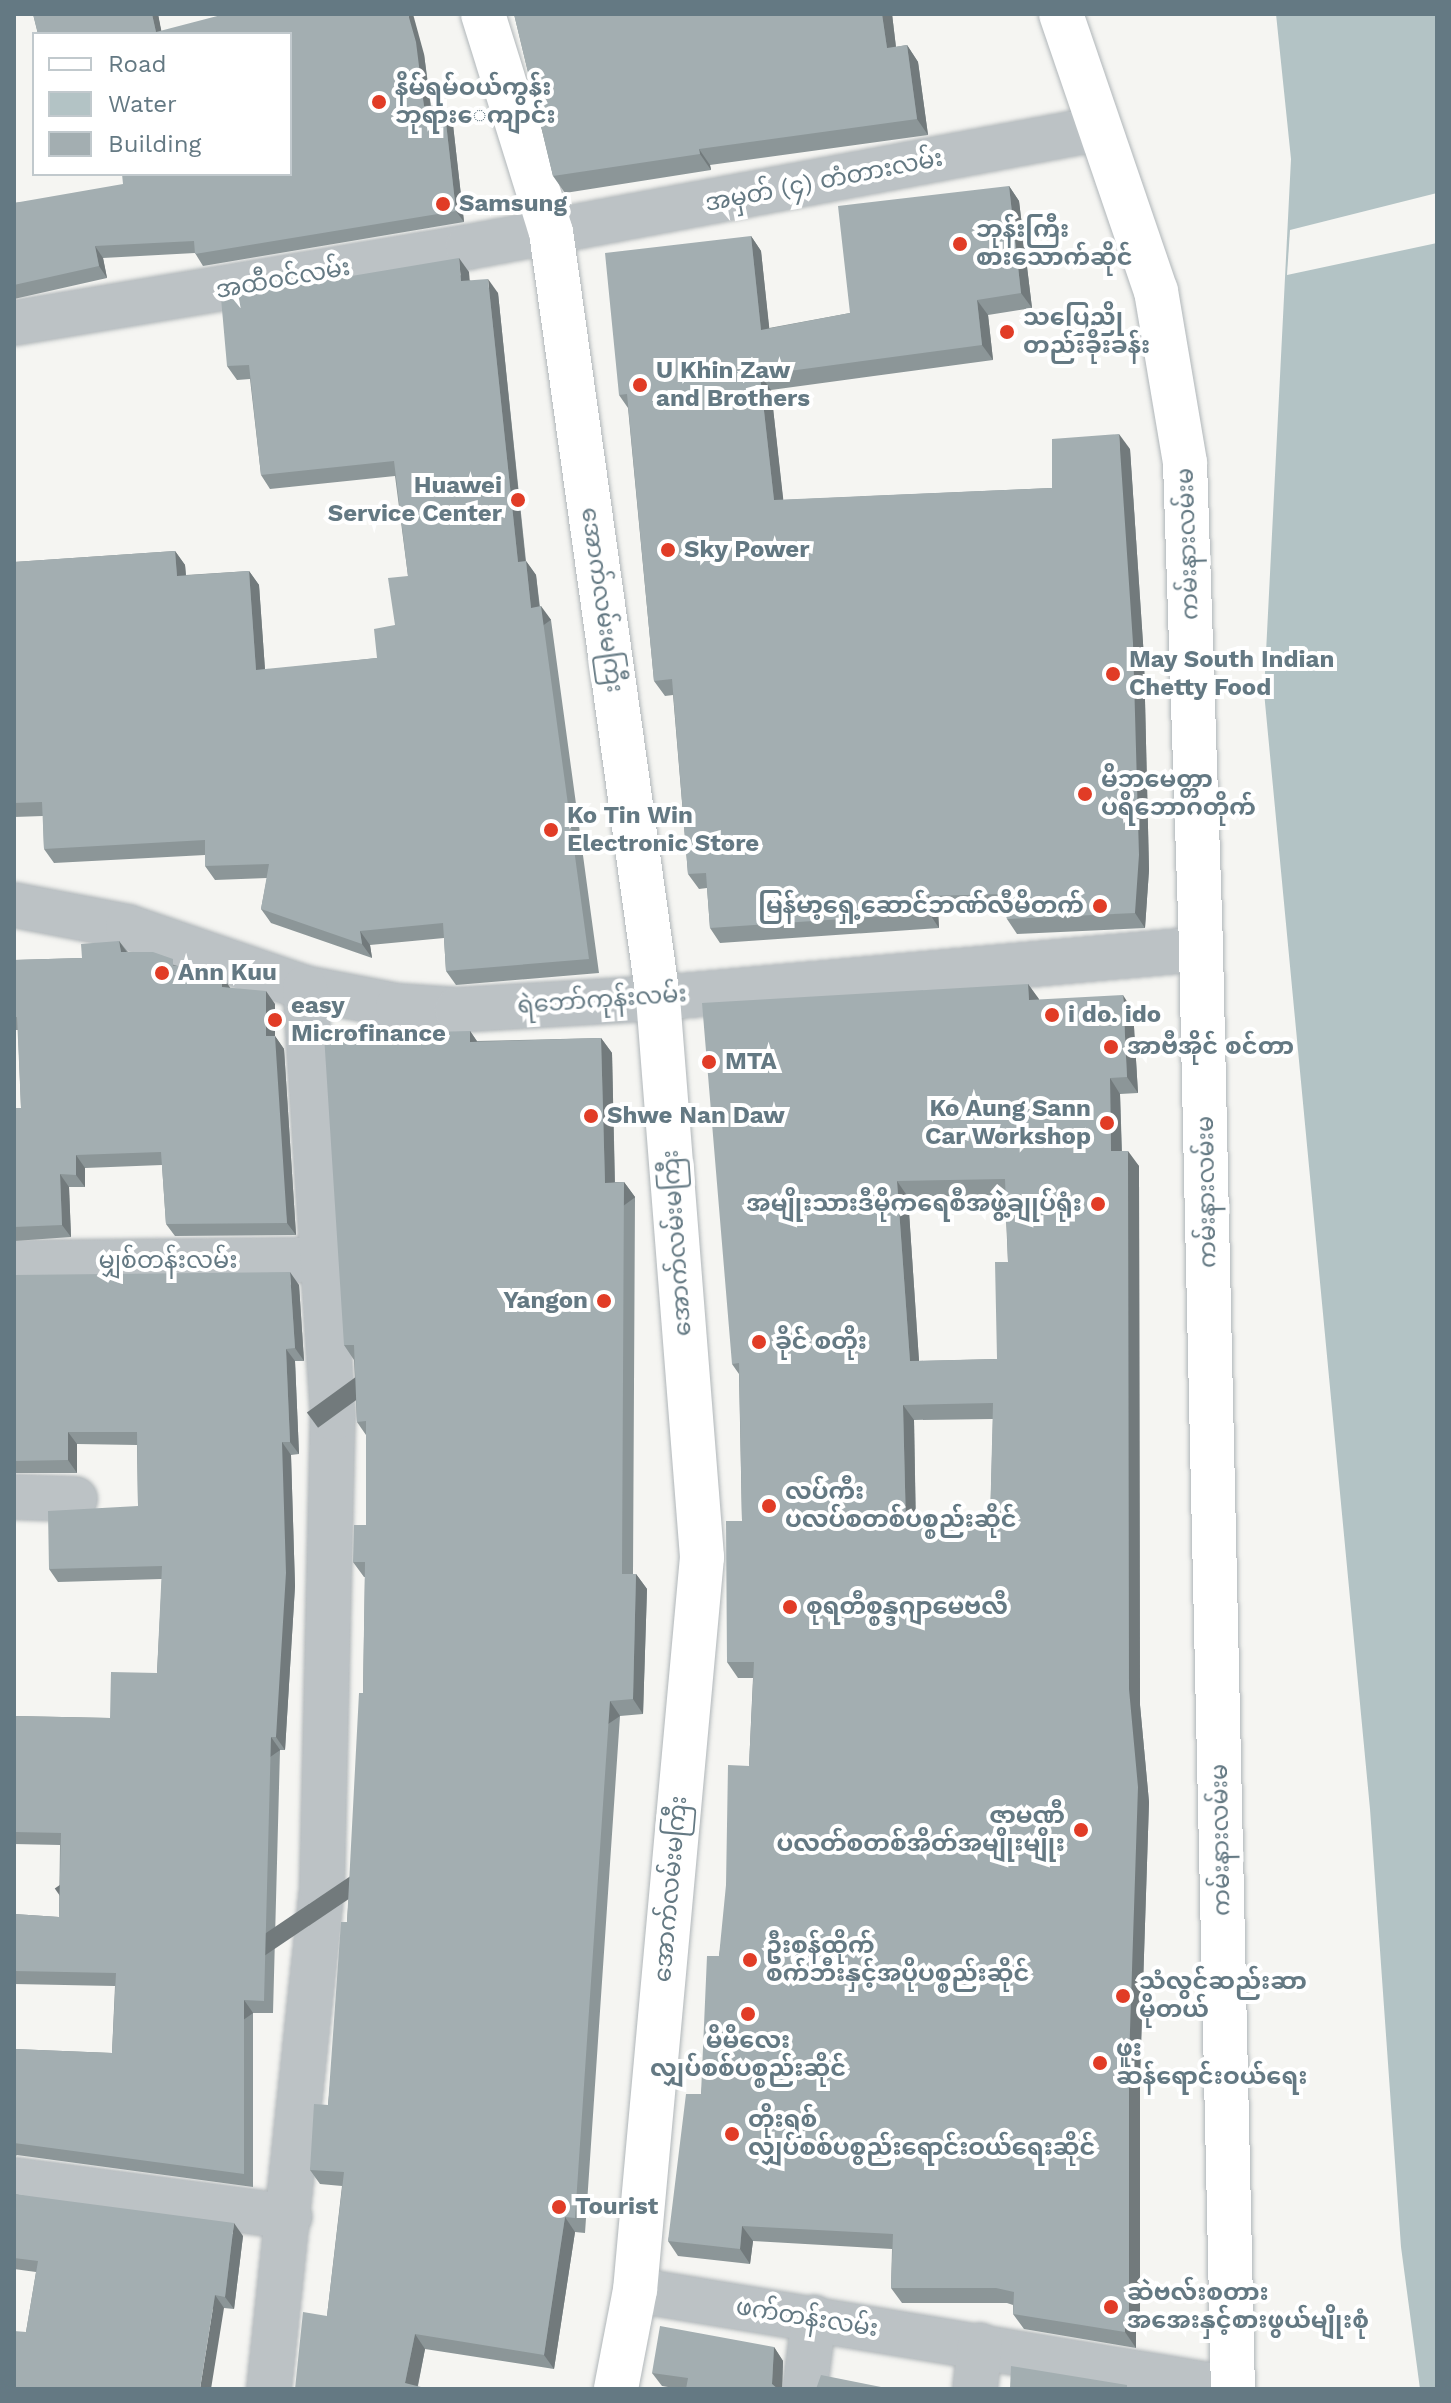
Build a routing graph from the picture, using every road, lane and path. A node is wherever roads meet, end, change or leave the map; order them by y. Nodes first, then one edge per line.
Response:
1 (483, 14) edge
2 (1061, 14) edge
3 (1097, 129) junction
4 (551, 232) junction
5 (14, 323) edge
6 (14, 905) edge
7 (1201, 949) junction
8 (305, 988) junction
9 (658, 998) junction
10 (322, 1260) junction
11 (14, 1263) edge
12 (14, 1497) edge
13 (75, 1499) dead end
14 (14, 2180) edge
15 (290, 2217) junction
16 (635, 2290) junction
17 (814, 2318) junction
18 (980, 2345) junction
19 (1233, 2388) edge
20 (269, 2389) edge
21 (616, 2389) edge
22 (805, 2389) edge
23 (975, 2389) edge

1 - 4 main road, အောက်လမ်းမကြီး
2 - 3 main road, ကမ်းနားလမ်းမ
3 - 4 street, အမှတ် (၄) တံတားလမ်း
3 - 7 main road, ကမ်းနားလမ်းမ
4 - 5 street, အထီဝင်လမ်း
4 - 9 main road, အောက်လမ်းမကြီး
6 - 8 street, ရဲဘော်ကုန်းလမ်း
7 - 9 street, ရဲဘော်ကုန်းလမ်း
7 - 19 main road, ကမ်းနားလမ်းမ
8 - 9 street, ရဲဘော်ကုန်းလမ်း
8 - 10 street
9 - 16 main road, အောက်လမ်းမကြီး
10 - 11 street, မျှစ်တန်းလမ်း
10 - 15 street
12 - 13 street
14 - 15 street
15 - 20 street
16 - 17 street, ဖက်တန်းလမ်း
16 - 21 main road, အောက်လမ်းမကြီး
17 - 18 street, ဖက်တန်းလမ်း
17 - 22 street
18 - 19 street, ဖက်တန်းလမ်း
18 - 23 street

